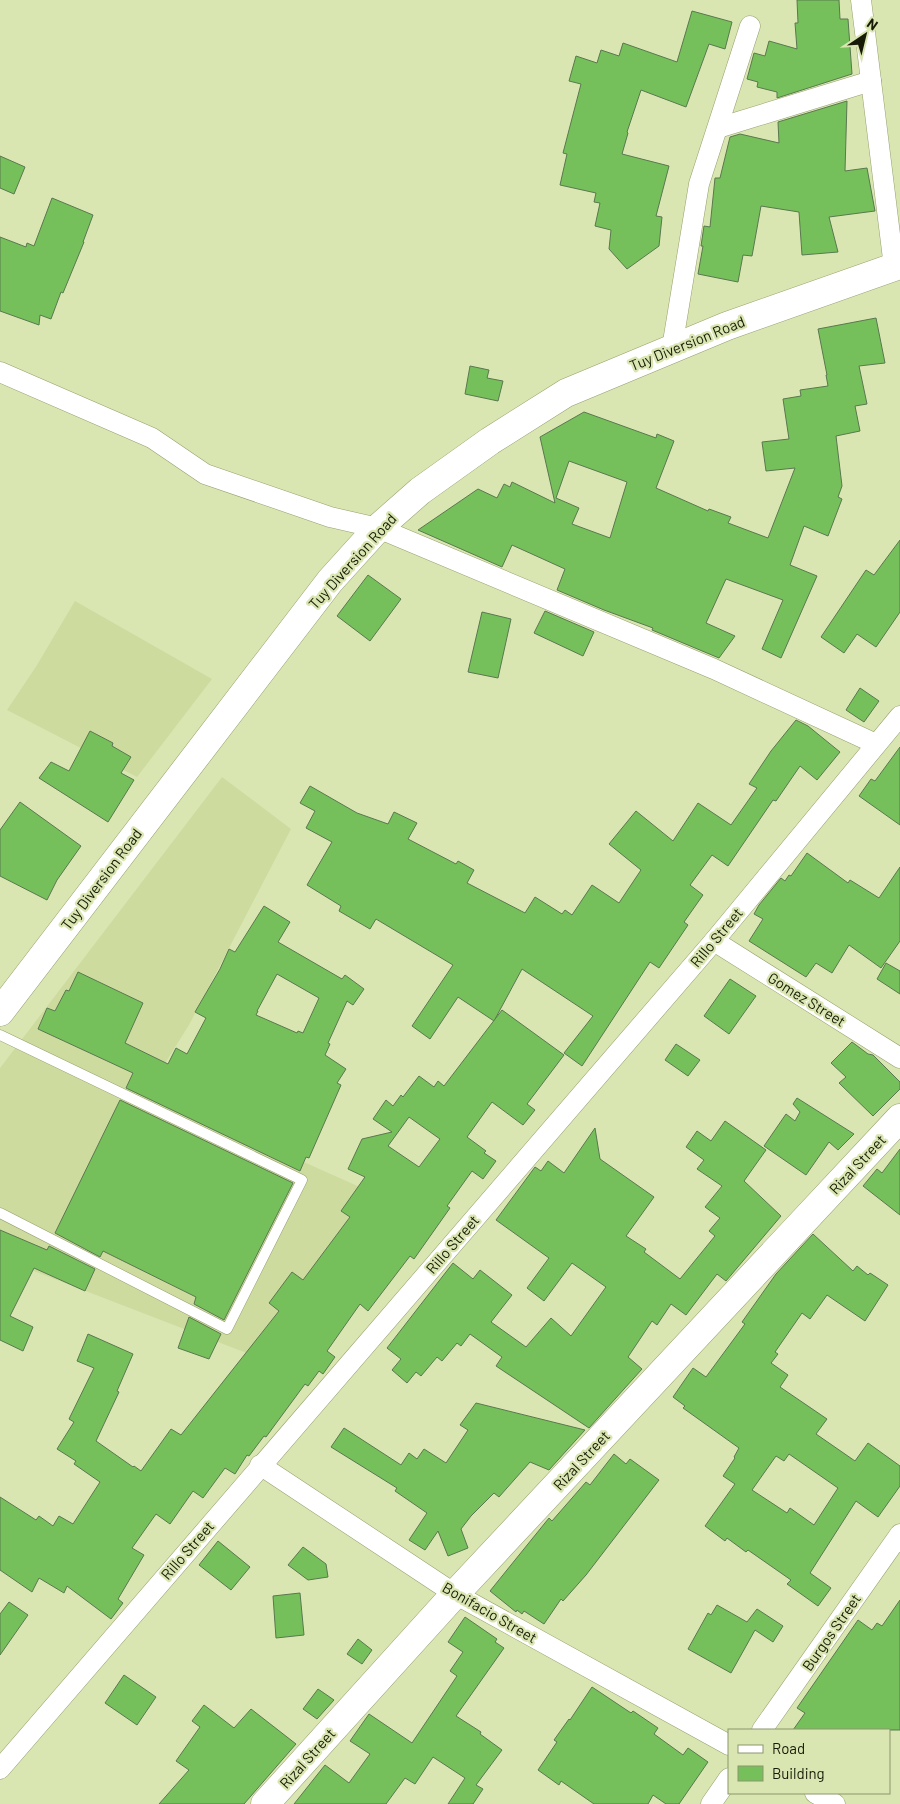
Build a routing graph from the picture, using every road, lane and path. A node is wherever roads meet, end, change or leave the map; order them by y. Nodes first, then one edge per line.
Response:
1 (861, 0) edge
2 (750, 26) dead end
3 (871, 81) junction
4 (718, 128) junction
5 (897, 266) edge
6 (672, 348) junction
7 (0, 372) edge
8 (378, 528) junction
9 (900, 716) edge
10 (876, 744) junction
11 (714, 941) junction
12 (0, 1012) edge
13 (0, 1035) edge
14 (900, 1058) edge
15 (900, 1118) edge
16 (0, 1213) edge
17 (260, 1465) junction
18 (900, 1534) edge
19 (455, 1594) junction
20 (763, 1729) edge
21 (728, 1744) edge
22 (0, 1769) edge
23 (728, 1779) edge
24 (817, 1794) edge
25 (265, 1804) edge
26 (711, 1804) edge
27 (835, 1804) edge

1 - 3 street
2 - 4 street
3 - 4 street
3 - 5 street
4 - 6 street
5 - 6 main road, Tuy Diversion Road
6 - 8 main road, Tuy Diversion Road
7 - 8 street
8 - 10 street
8 - 12 main road, Tuy Diversion Road
9 - 10 street, Rillo Street
10 - 11 street, Rillo Street
11 - 14 street, Gomez Street
11 - 17 street, Rillo Street
13 - 16 lane
15 - 19 main road, Rizal Street
17 - 19 street, Bonifacio Street
17 - 22 street, Rillo Street
18 - 20 street, Burgos Street
19 - 21 street, Bonifacio Street
19 - 25 main road, Rizal Street
23 - 26 street
24 - 27 street

